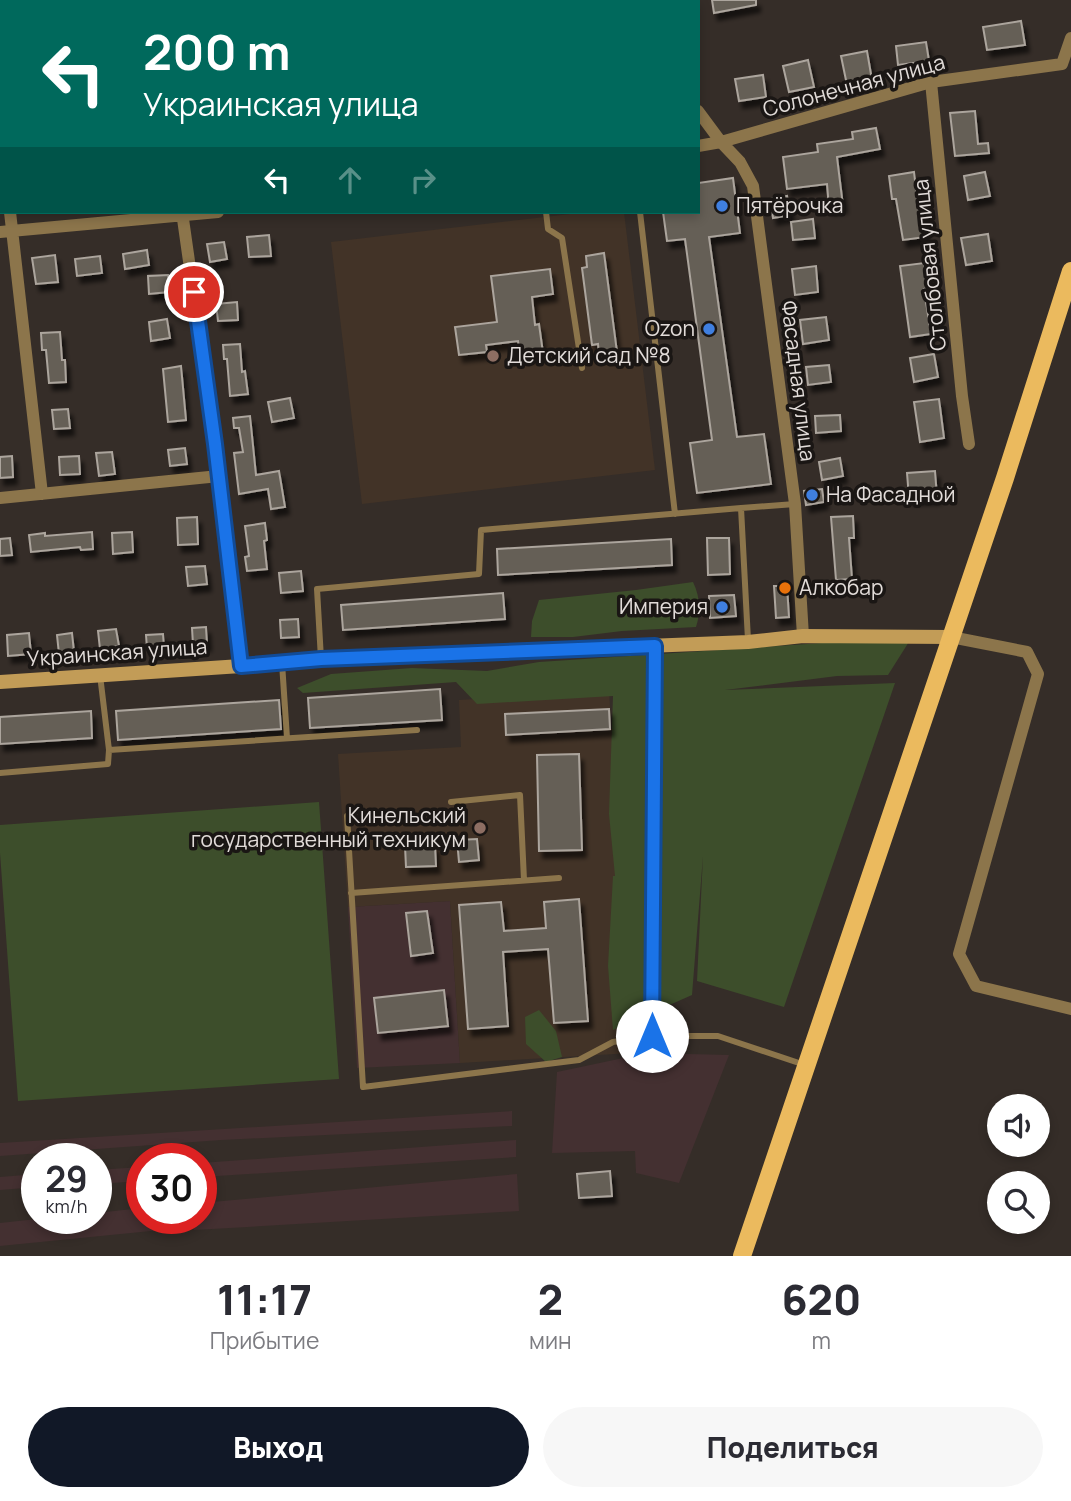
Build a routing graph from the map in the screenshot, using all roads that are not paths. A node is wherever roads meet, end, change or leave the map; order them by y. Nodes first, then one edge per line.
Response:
1 (1071, 38) edge
2 (931, 82) junction
3 (700, 114) edge
4 (721, 142) junction
5 (700, 146) edge
6 (182, 214) edge
7 (546, 214) edge
8 (640, 214) edge
9 (6, 231) edge
10 (1071, 271) edge
11 (582, 368) dead end
12 (969, 444) dead end
13 (219, 476) junction
14 (42, 494) junction
15 (0, 498) edge
16 (794, 504) junction
17 (741, 508) junction
18 (675, 514) junction
19 (803, 636) junction
20 (951, 637) junction
21 (748, 642) junction
22 (655, 646) junction
23 (321, 659) junction
24 (282, 662) junction
25 (241, 666) junction
26 (100, 675) junction
27 (0, 682) edge
28 (417, 730) dead end
29 (287, 738) junction
30 (109, 750) junction
31 (0, 773) edge
32 (450, 802) dead end
33 (347, 816) dead end
34 (559, 878) dead end
35 (524, 880) junction
36 (351, 893) junction
37 (1071, 1009) edge
38 (652, 1036) junction
39 (807, 1065) junction
40 (742, 1256) edge

1 - 2 street, Солонечная улица
2 - 4 street, Солонечная улица
2 - 12 street, Столбовая улица
3 - 4 street, Фасадная улица
4 - 5 street, Солонечная улица
4 - 16 street, Фасадная улица
6 - 9 street
6 - 13 street
7 - 11 lane
8 - 18 lane
9 - 14 street
10 - 20 main road
13 - 14 street
13 - 25 street
14 - 15 street
16 - 17 lane
16 - 19 street, Фасадная улица
17 - 18 lane
17 - 21 lane
18 - 23 lane
19 - 20 main road, Украинская улица
19 - 21 main road, Украинская улица
20 - 37 street
20 - 39 main road
21 - 22 main road, Украинская улица
22 - 23 main road, Украинская улица
22 - 38 street
23 - 24 main road, Украинская улица
24 - 25 main road, Украинская улица
24 - 29 lane
25 - 26 main road, Украинская улица
26 - 27 main road, Украинская улица
26 - 30 lane
28 - 29 lane
29 - 30 lane
30 - 31 lane
32 - 35 lane
33 - 36 lane
34 - 35 lane
35 - 36 lane
36 - 38 lane
38 - 39 lane
39 - 40 main road

